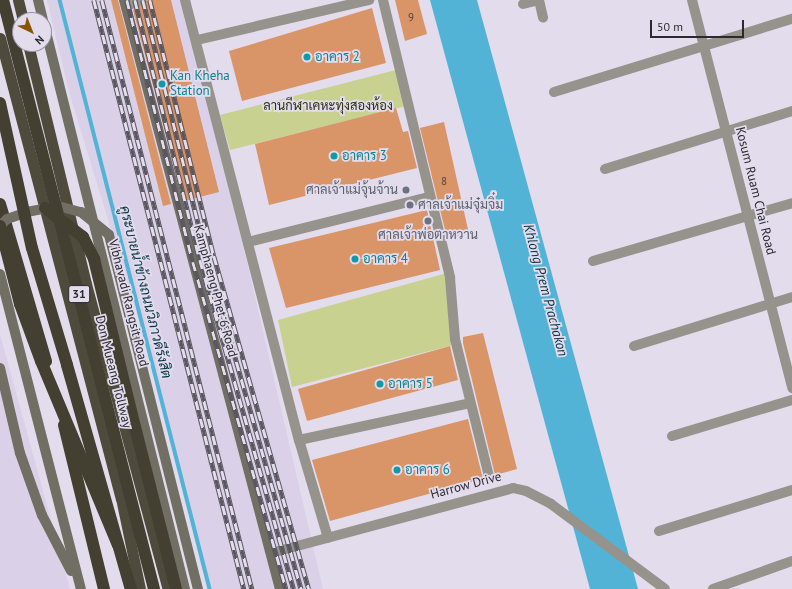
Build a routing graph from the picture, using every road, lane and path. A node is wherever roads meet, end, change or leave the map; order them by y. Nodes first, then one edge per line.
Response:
1 (2, 0) edge
2 (18, 0) edge
3 (38, 0) edge
4 (142, 0) edge
5 (185, 0) edge
6 (369, 0) edge
7 (383, 0) edge
8 (539, 0) edge
9 (692, 0) edge
10 (125, 3) edge
11 (523, 4) dead end
12 (21, 12) edge
13 (41, 12) edge
14 (543, 18) dead end
15 (792, 19) edge
16 (0, 38) edge
17 (197, 40) junction
18 (704, 47) junction
19 (30, 52) edge
20 (51, 52) edge
21 (554, 92) dead end
22 (0, 103) edge
23 (792, 111) edge
24 (726, 131) junction
25 (605, 169) dead end
26 (429, 197) junction
27 (792, 203) edge
28 (0, 204) edge
29 (45, 208) junction
30 (748, 217) junction
31 (0, 226) edge
32 (248, 242) junction
33 (593, 261) dead end
34 (0, 274) edge
35 (792, 297) edge
36 (770, 304) junction
37 (634, 346) dead end
38 (0, 368) edge
39 (792, 388) edge
40 (792, 400) edge
41 (470, 404) junction
42 (672, 436) dead end
43 (299, 440) junction
44 (489, 476) dead end
45 (792, 490) edge
46 (660, 531) dead end
47 (328, 538) junction
48 (118, 546) junction
49 (271, 553) junction
50 (792, 561) edge
51 (80, 589) edge
52 (104, 589) edge
53 (131, 589) edge
54 (140, 589) edge
55 (154, 589) edge
56 (168, 589) edge
57 (176, 589) edge
58 (185, 589) edge
59 (198, 589) edge
60 (280, 589) edge
61 (665, 589) edge
62 (713, 589) edge

1 - 55 highway, Don Mueang Tollway / 31, bridge
2 - 12 highway
3 - 13 main road
4 - 10 street
5 - 17 street
6 - 17 street
7 - 26 street
8 - 11 street
8 - 14 street
9 - 18 street, Kosum Ruam Chai Road
10 - 49 main road, Kamphaeng Phet 6 Road
15 - 18 street
16 - 54 highway, 31
17 - 32 street
18 - 21 street
18 - 24 street, Kosum Ruam Chai Road
19 - 56 highway, 31
20 - 58 main road, Vibhavadi Rangsit Road / 31
22 - 48 highway, 31, bridge
23 - 24 street
24 - 25 street
24 - 30 street, Kosum Ruam Chai Road
26 - 32 street
26 - 41 street
27 - 30 street
28 - 52 highway
29 - 31 main road, bridge
29 - 57 highway, bridge
29 - 59 main road, bridge
30 - 33 street
30 - 36 street, Kosum Ruam Chai Road
31 - 48 highway, bridge
32 - 43 street
34 - 51 main road
35 - 36 street
36 - 37 street
36 - 39 street, Kosum Ruam Chai Road
38 - 51 main road
40 - 42 street
41 - 43 street
41 - 44 street
43 - 47 street
45 - 46 street
47 - 49 street, Harrow Drive
47 - 61 street, Harrow Drive
48 - 53 highway, 31
49 - 60 main road, Kamphaeng Phet 6 Road
50 - 62 street

